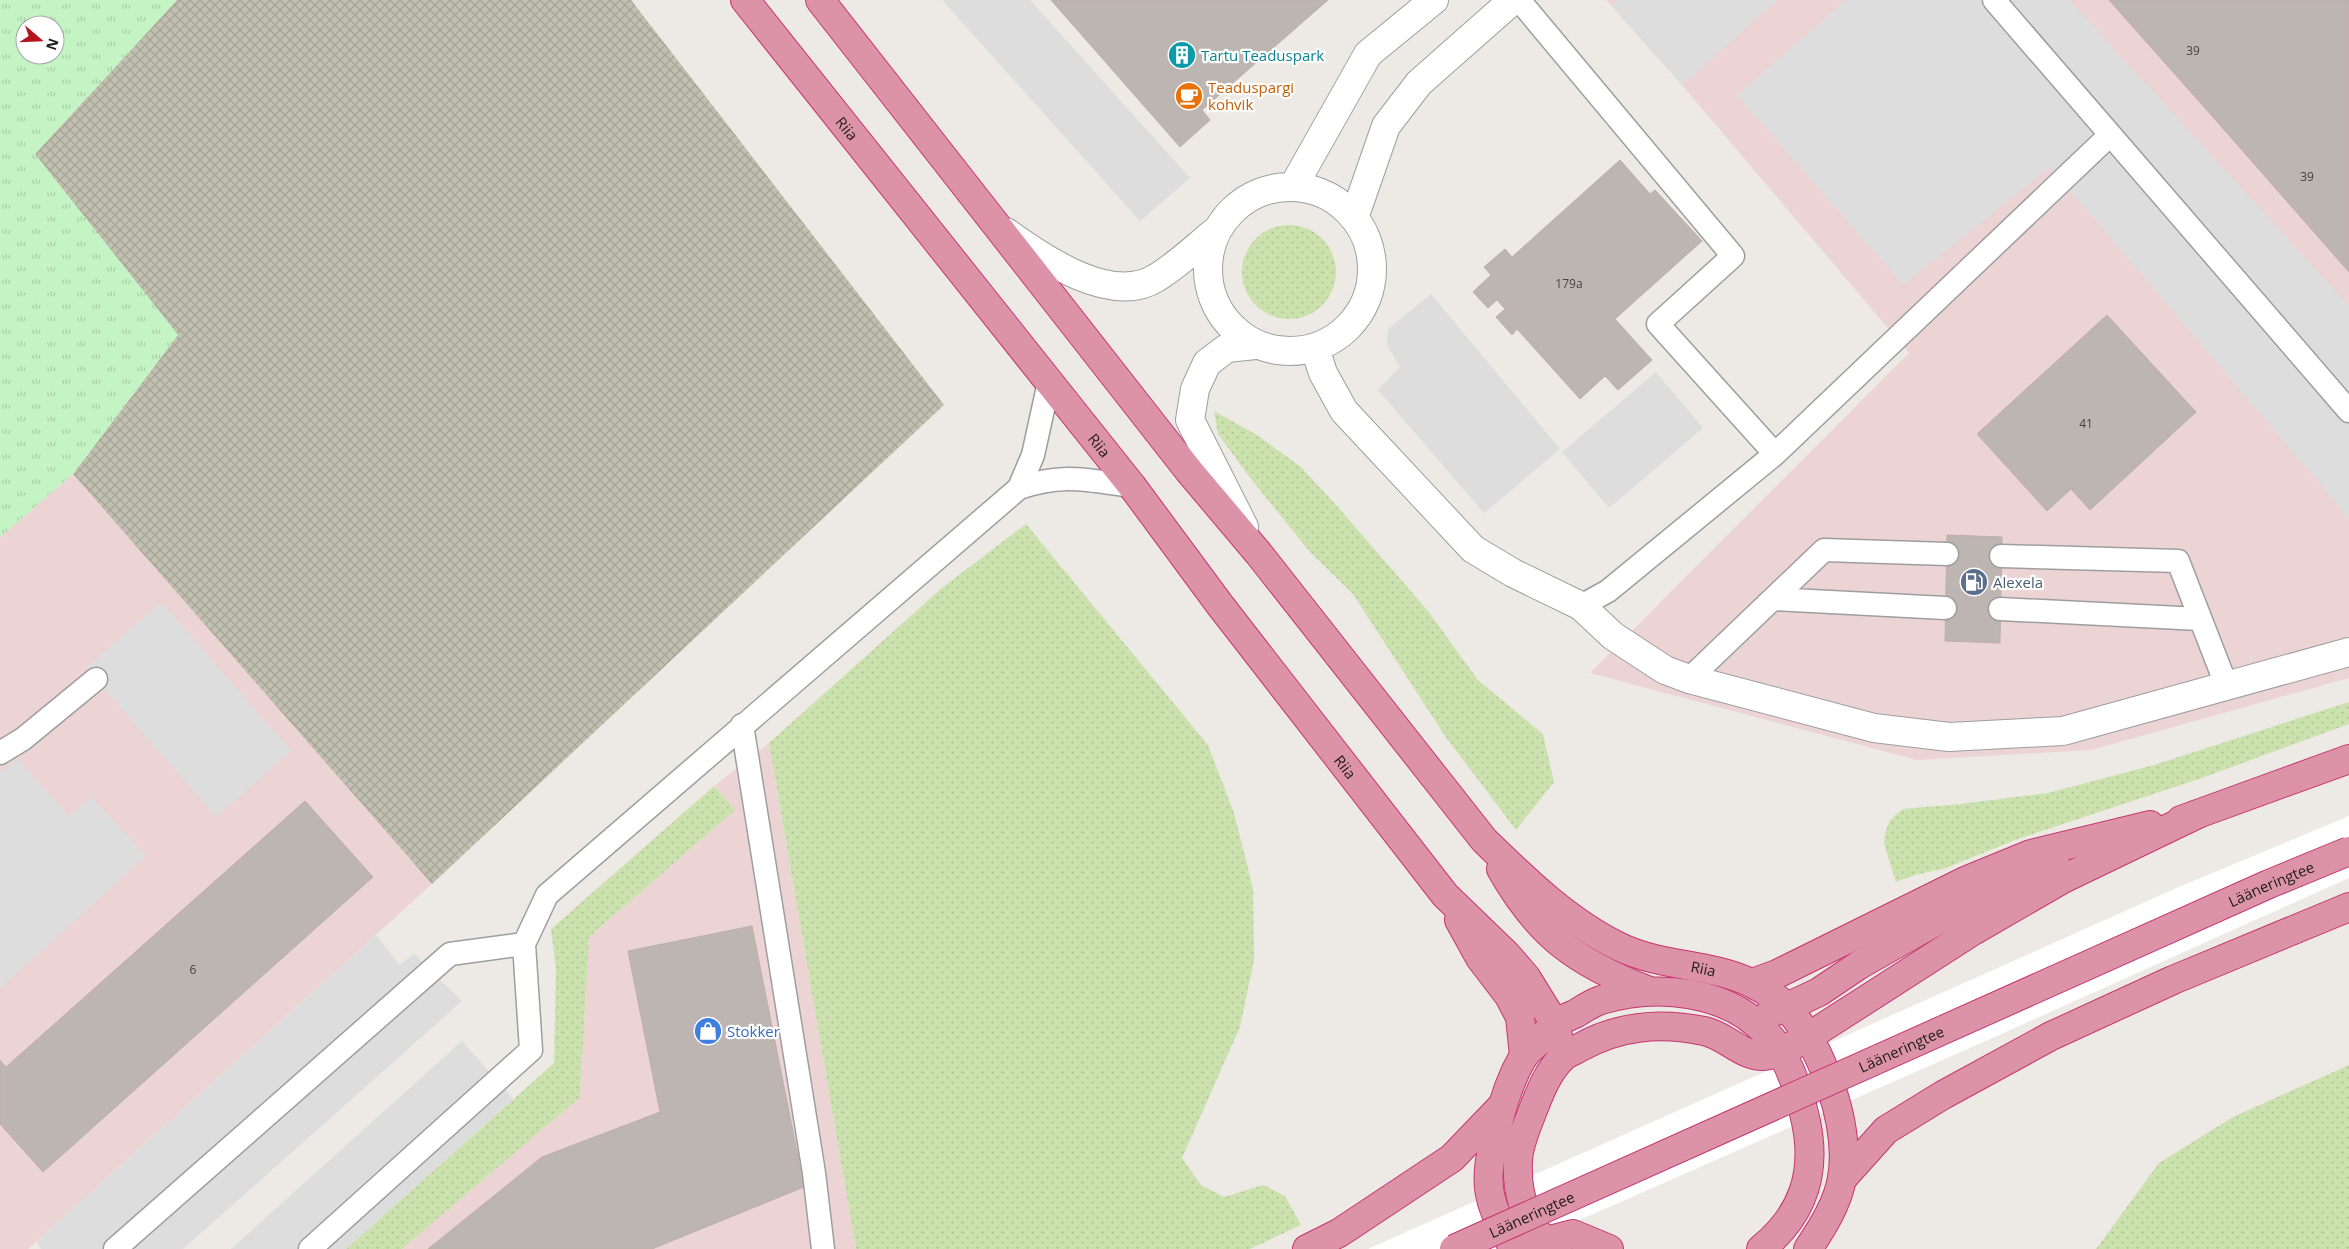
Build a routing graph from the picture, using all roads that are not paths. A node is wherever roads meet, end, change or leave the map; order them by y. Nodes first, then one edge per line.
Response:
1 (745, 0) edge
2 (820, 0) edge
3 (1434, 0) edge
4 (1514, 0) edge
5 (1519, 0) edge
6 (1994, 0) edge
7 (2110, 135) junction
8 (1293, 186) junction
9 (1354, 218) junction
10 (992, 222) junction
11 (1217, 230) junction
12 (1255, 345) junction
13 (1315, 348) junction
14 (1049, 382) junction
15 (2349, 412) edge
16 (1775, 454) junction
17 (1132, 486) junction
18 (1018, 488) junction
19 (1259, 554) junction
20 (1947, 554) dead end
21 (2002, 556) dead end
22 (1773, 599) junction
23 (1582, 606) junction
24 (1946, 608) dead end
25 (2000, 609) dead end
26 (2200, 619) junction
27 (2349, 652) edge
28 (96, 679) dead end
29 (1689, 679) junction
30 (2227, 687) junction
31 (742, 725) junction
32 (0, 753) edge
33 (2349, 759) edge
34 (2198, 814) junction
35 (1484, 840) junction
36 (2349, 851) edge
37 (1445, 895) junction
38 (2349, 907) edge
39 (524, 944) junction
40 (1752, 983) junction
41 (1647, 990) junction
42 (1787, 1007) junction
43 (1744, 1014) junction
44 (1555, 1024) junction
45 (1808, 1037) junction
46 (1779, 1051) junction
47 (1524, 1056) junction
48 (1563, 1057) junction
49 (1502, 1106) junction
50 (1842, 1179) junction
51 (1547, 1245) edge
52 (1771, 1245) edge
53 (115, 1249) edge
54 (310, 1249) edge
55 (823, 1249) edge
56 (1307, 1249) edge
57 (1454, 1249) edge
58 (1515, 1249) edge
59 (1609, 1249) edge
60 (1808, 1249) edge

1 - 14 highway, Riia
2 - 10 highway, Riia
3 - 8 street
4 - 9 street
5 - 16 lane
6 - 7 lane
7 - 15 lane
7 - 16 lane
8 - 9 street
8 - 11 street
9 - 13 street
10 - 11 street
10 - 19 highway, Riia
11 - 12 street
12 - 13 street
12 - 19 street
13 - 23 street
14 - 17 highway, Riia
14 - 18 lane
16 - 23 lane
17 - 18 lane
17 - 37 highway, Riia
18 - 31 lane
19 - 35 highway, Riia
20 - 22 lane
21 - 26 lane
22 - 24 lane
22 - 29 lane
23 - 29 street
25 - 26 lane
26 - 30 lane
27 - 30 street
28 - 32 lane
29 - 30 street
31 - 39 lane
31 - 55 lane
33 - 34 highway
34 - 40 highway
34 - 42 highway
34 - 45 highway
35 - 40 highway, Riia
35 - 41 highway, Riia
36 - 57 highway, Lääneringtee, bridge
37 - 44 highway, Riia
37 - 47 highway, Riia
38 - 50 highway
39 - 53 lane
39 - 54 lane
40 - 42 highway, Riia
41 - 43 highway
41 - 44 highway
42 - 43 highway
42 - 45 highway
43 - 46 highway
44 - 47 highway
44 - 48 highway, Riia
45 - 46 highway
45 - 50 highway
46 - 48 highway
46 - 52 highway
47 - 49 highway
48 - 51 highway
49 - 56 highway
49 - 58 highway
50 - 60 highway
51 - 58 highway
51 - 59 highway

